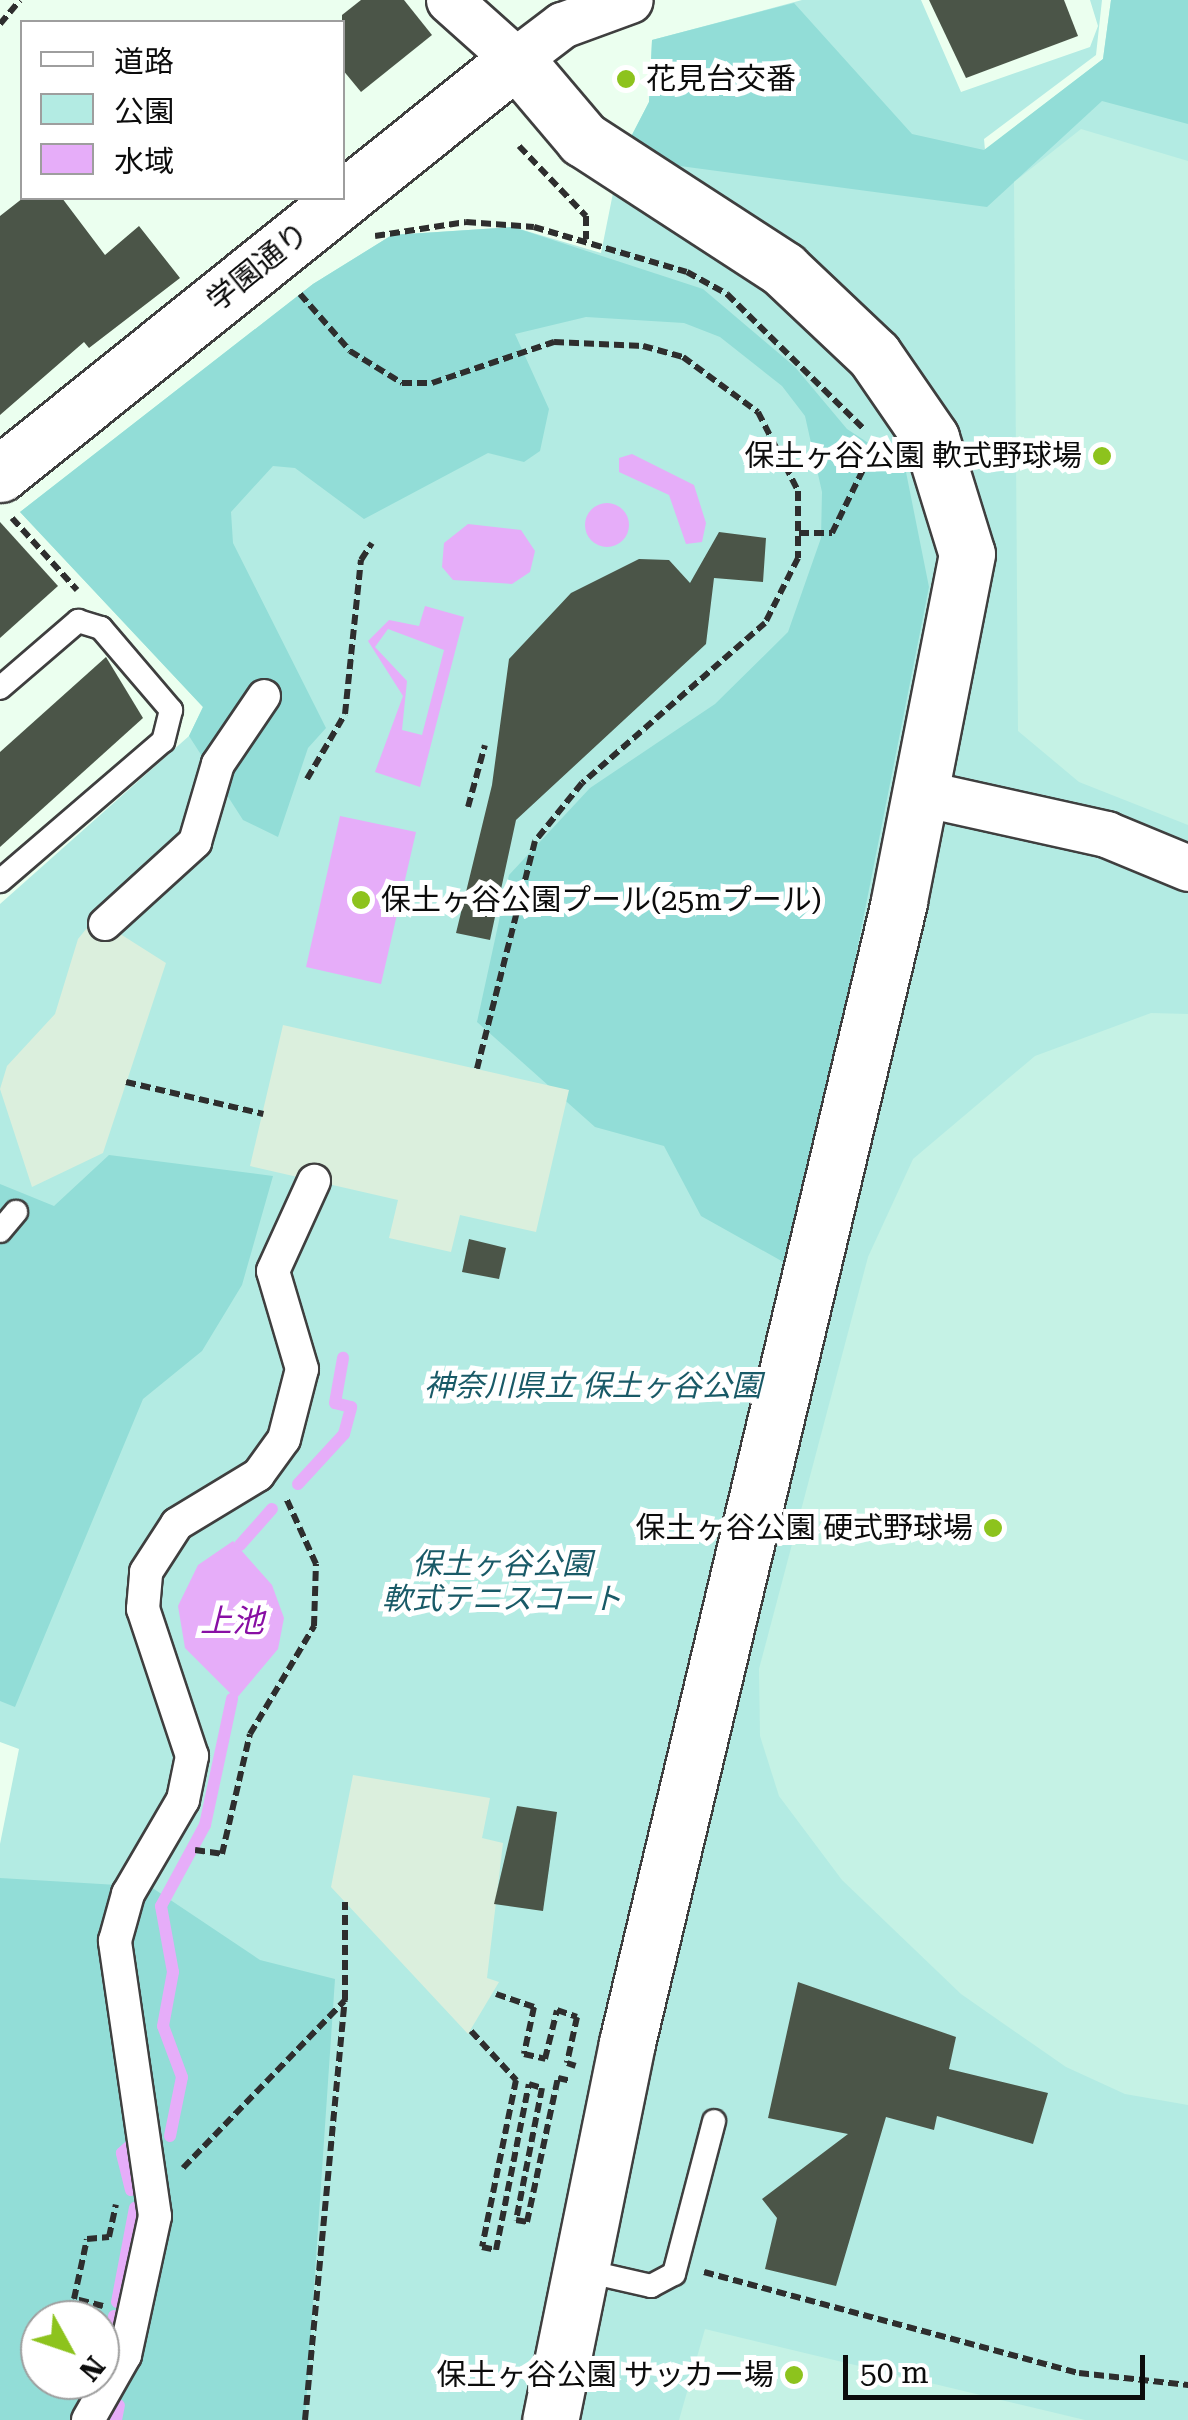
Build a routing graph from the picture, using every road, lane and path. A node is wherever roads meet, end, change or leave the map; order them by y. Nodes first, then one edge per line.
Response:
1 (20, 0) edge
2 (449, 0) edge
3 (630, 0) edge
4 (0, 24) edge
5 (516, 60) junction
6 (520, 146) dead end
7 (586, 195) dead end
8 (345, 197) edge
9 (342, 200) edge
10 (586, 216) junction
11 (373, 236) dead end
12 (586, 239) junction
13 (293, 285) dead end
14 (0, 474) edge
15 (0, 519) edge
16 (799, 533) junction
17 (372, 543) dead end
18 (78, 621) junction
19 (0, 688) edge
20 (264, 696) dead end
21 (484, 744) dead end
22 (307, 778) dead end
23 (917, 792) junction
24 (468, 807) dead end
25 (1188, 868) edge
26 (0, 881) edge
27 (105, 924) dead end
28 (477, 1069) dead end
29 (126, 1082) dead end
30 (263, 1114) dead end
31 (314, 1181) dead end
32 (16, 1212) dead end
33 (0, 1231) edge
34 (262, 1470) junction
35 (207, 1857) dead end
36 (345, 1902) dead end
37 (496, 1994) dead end
38 (345, 2000) junction
39 (472, 2031) dead end
40 (567, 2063) dead end
41 (590, 2085) dead end
42 (714, 2121) dead end
43 (168, 2181) dead end
44 (126, 2201) dead end
45 (678, 2264) junction
46 (582, 2270) junction
47 (125, 2310) dead end
48 (1188, 2385) edge
49 (88, 2420) edge
50 (305, 2420) edge
51 (550, 2420) edge

1 - 4 path
2 - 5 street
3 - 5 street
5 - 8 street, 学園通り
5 - 23 street
6 - 10 path
7 - 10 path
9 - 14 street, 学園通り
10 - 12 path
11 - 12 path
12 - 16 path
13 - 16 path
15 - 18 path
16 - 28 path
17 - 22 path
18 - 19 lane
18 - 26 lane
20 - 27 street
21 - 24 path
23 - 25 street
23 - 46 street
29 - 30 path
31 - 34 street
32 - 33 lane
34 - 35 path
34 - 49 street
36 - 38 path
37 - 40 path
38 - 43 path
38 - 50 path
39 - 41 path
42 - 45 lane
44 - 47 path
45 - 46 lane
45 - 48 path
46 - 51 street

